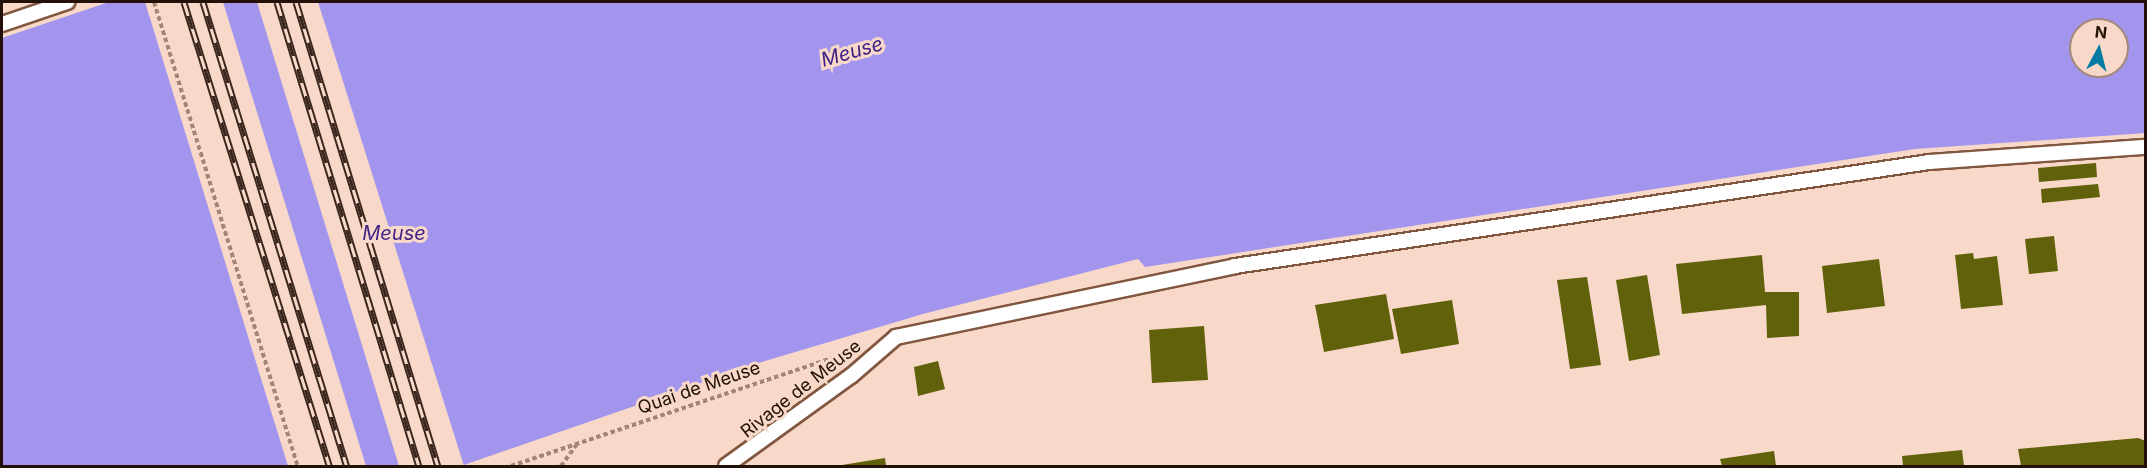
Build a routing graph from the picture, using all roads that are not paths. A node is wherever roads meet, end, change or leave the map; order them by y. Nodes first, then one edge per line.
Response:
1 (67, 2) edge
2 (2, 24) edge
3 (2145, 147) edge
4 (726, 466) edge

1 - 2 lane
3 - 4 lane, Rivage de Meuse

